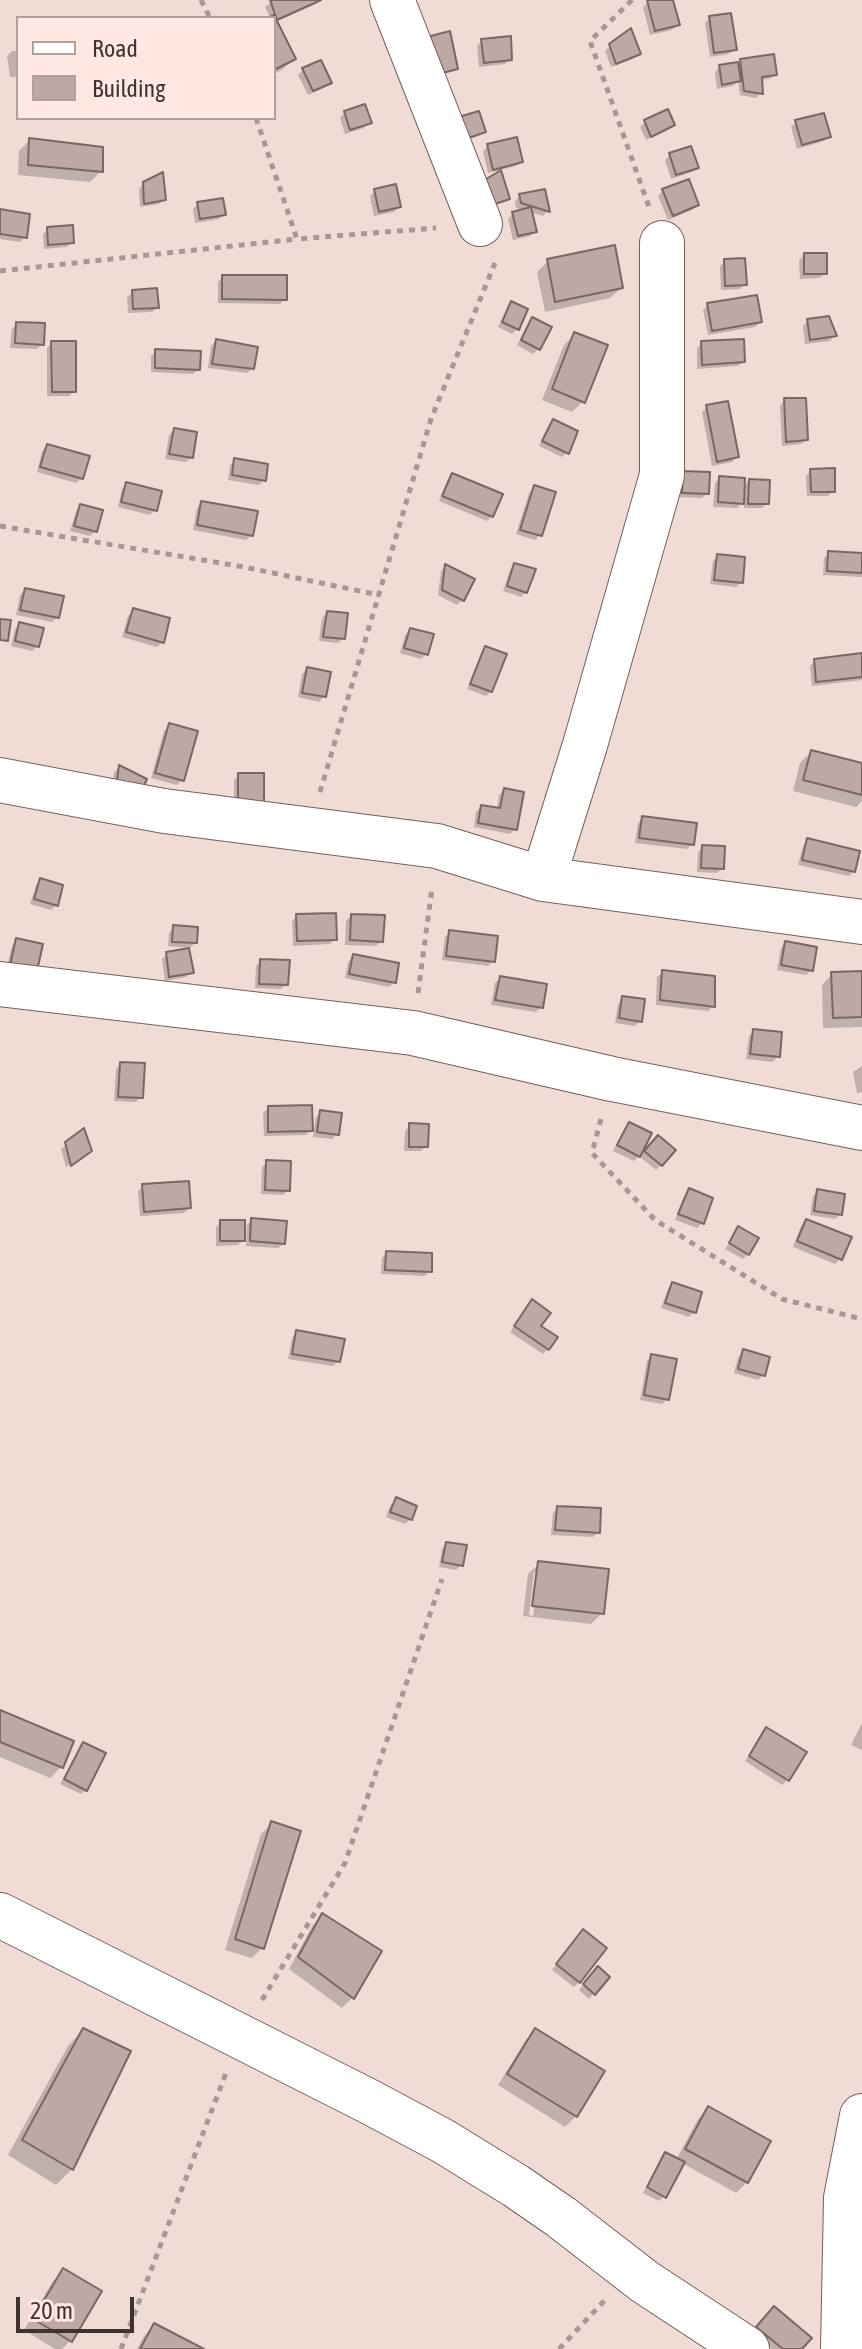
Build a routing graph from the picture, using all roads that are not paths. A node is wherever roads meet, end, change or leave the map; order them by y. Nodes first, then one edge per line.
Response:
1 (392, 0) edge
2 (480, 224) road end
3 (662, 243) road end
4 (0, 780) edge
5 (543, 879) junction
6 (862, 922) edge
7 (0, 984) edge
8 (862, 1128) edge
9 (0, 1915) edge
10 (862, 2116) edge
11 (747, 2349) edge
12 (843, 2349) edge

1 - 2 street
3 - 5 street
4 - 5 street
5 - 6 street
7 - 8 street
9 - 11 street
10 - 12 street

